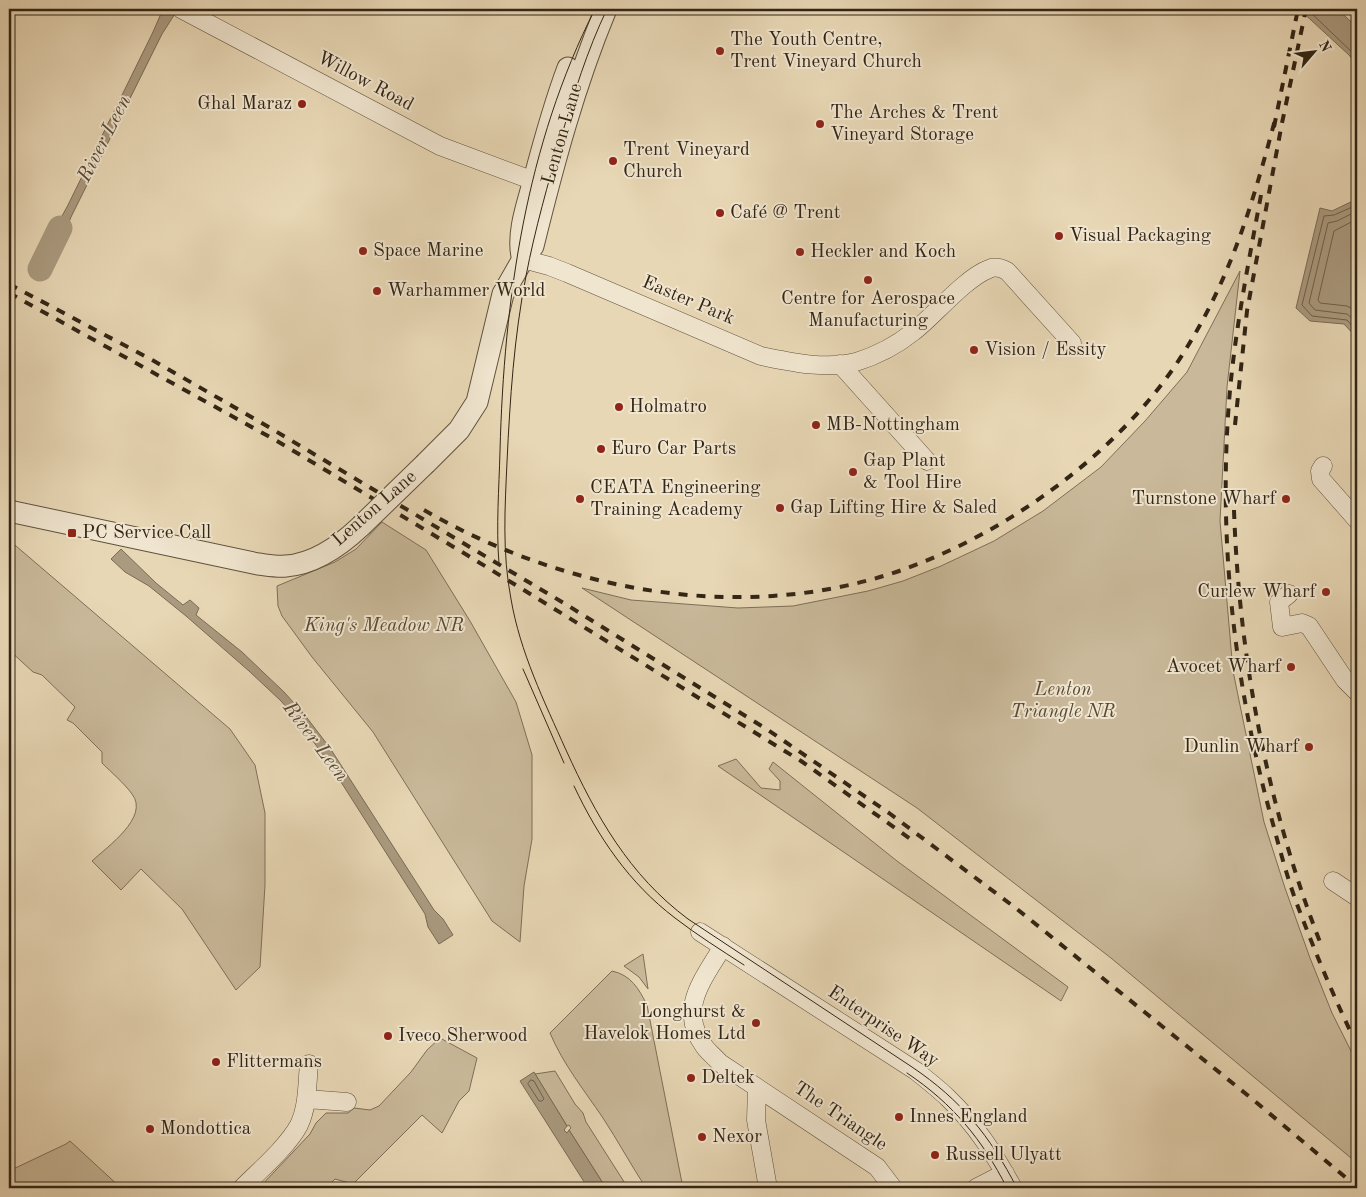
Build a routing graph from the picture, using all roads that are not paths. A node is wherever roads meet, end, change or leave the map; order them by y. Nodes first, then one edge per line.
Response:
1 (598, 9) edge
2 (606, 9) edge
3 (185, 11) edge
4 (554, 167) junction
5 (534, 180) junction
6 (523, 258) junction
7 (1072, 343) dead end
8 (840, 364) junction
9 (928, 461) dead end
10 (1323, 466) dead end
11 (9, 511) edge
12 (1357, 520) edge
13 (1289, 594) dead end
14 (1357, 692) edge
15 (1333, 881) dead end
16 (1357, 898) edge
17 (700, 932) dead end
18 (723, 946) junction
19 (309, 1064) dead end
20 (757, 1088) junction
21 (306, 1099) junction
22 (347, 1102) dead end
23 (1009, 1181) edge
24 (242, 1188) edge
25 (768, 1188) edge
26 (893, 1188) edge
27 (976, 1188) edge

1 - 5 street, Lenton Lane
2 - 4 street, Lenton Lane
3 - 5 street, Willow Road
4 - 5 street
4 - 6 street, Lenton Lane
5 - 6 street, Lenton Lane
6 - 8 street, Easter Park
6 - 11 street, Lenton Lane, bridge
7 - 8 street, Easter Park
8 - 9 street
10 - 12 street
13 - 14 street
15 - 16 street
17 - 18 street, Enterprise Way
18 - 20 street, The Triangle
18 - 23 street, Enterprise Way
19 - 21 street
20 - 25 street
20 - 26 street, The Triangle
21 - 22 street
21 - 24 street
23 - 27 street

